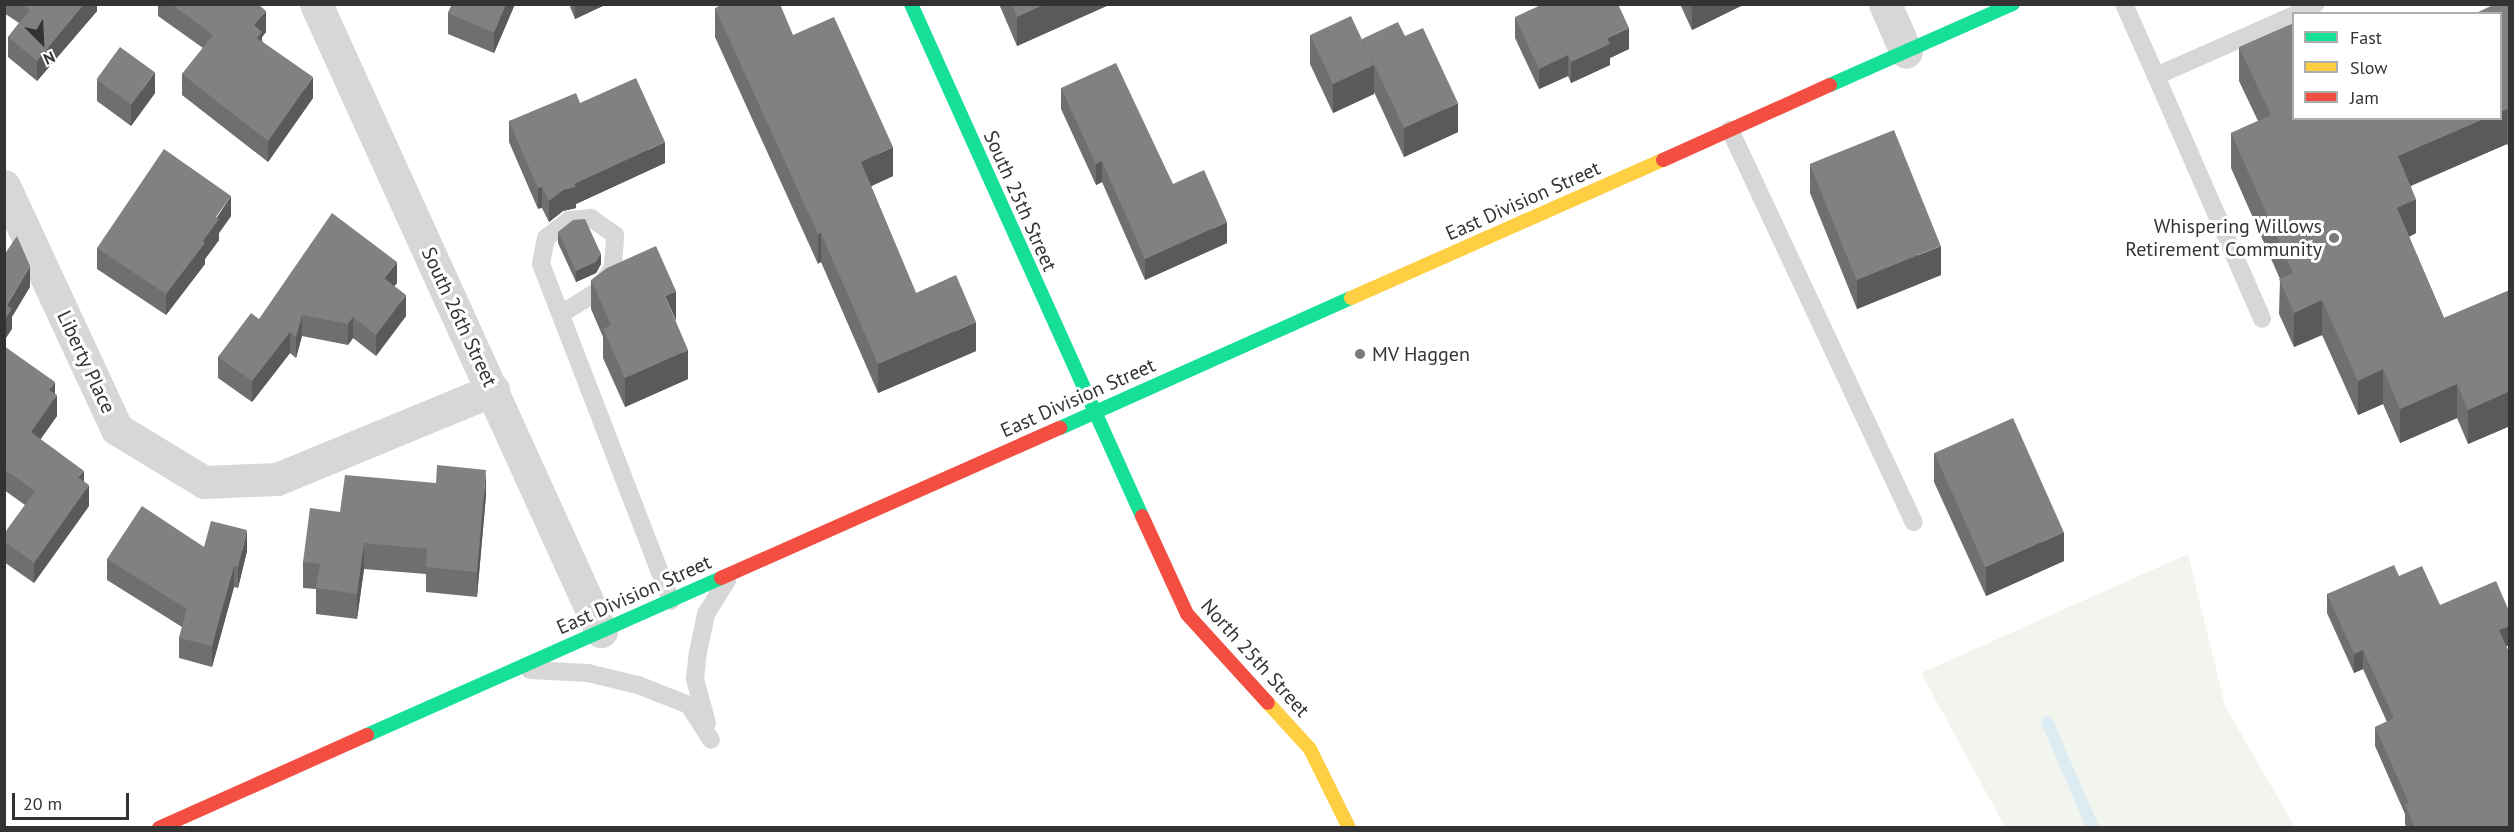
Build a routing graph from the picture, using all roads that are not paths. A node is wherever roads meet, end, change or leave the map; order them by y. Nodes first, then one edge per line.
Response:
1 (316, 4) edge
2 (911, 4) edge
3 (1885, 4) edge
4 (2013, 4) edge
5 (2124, 4) edge
6 (2316, 4) edge
7 (2299, 12) edge
8 (2292, 15) edge
9 (1906, 52) junction
10 (2156, 76) junction
11 (1730, 130) junction
12 (4, 186) edge
13 (561, 314) junction
14 (2262, 319) dead end
15 (493, 390) junction
16 (1094, 412) junction
17 (1914, 522) dead end
18 (731, 574) junction
19 (671, 601) junction
20 (600, 631) junction
21 (517, 669) junction
22 (176, 824) edge
23 (1348, 828) edge

1 - 15 street, South 26th Street
2 - 16 street, South 25th Street
3 - 9 street
4 - 9 street, East Division Street
5 - 10 lane
6 - 7 lane
8 - 10 lane
9 - 11 street, East Division Street
10 - 14 lane
11 - 16 street, East Division Street
11 - 17 lane
12 - 15 street, Liberty Place
13 - 13 lane
13 - 19 lane
15 - 20 street, South 26th Street
16 - 18 street, East Division Street
16 - 23 street, North 25th Street
18 - 19 street, East Division Street
18 - 21 lane
19 - 20 street, East Division Street
20 - 21 street, East Division Street
21 - 22 street, East Division Street

